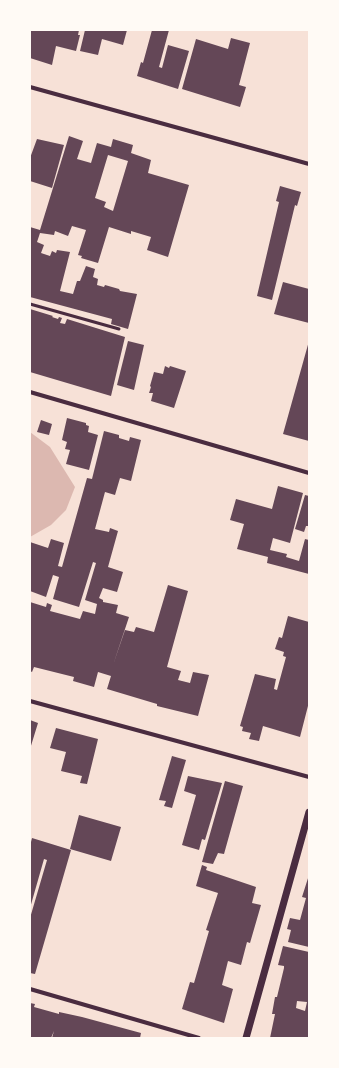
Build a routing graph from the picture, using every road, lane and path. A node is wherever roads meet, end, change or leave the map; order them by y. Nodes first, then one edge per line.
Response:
1 (30, 86) edge
2 (309, 164) edge
3 (30, 304) edge
4 (119, 329) dead end
5 (30, 392) edge
6 (309, 472) edge
7 (30, 701) edge
8 (309, 777) edge
9 (309, 812) edge
10 (30, 989) edge
11 (199, 1038) edge
12 (246, 1038) edge

1 - 2 street
3 - 4 lane
5 - 6 street
7 - 8 street
9 - 12 street
10 - 11 street

